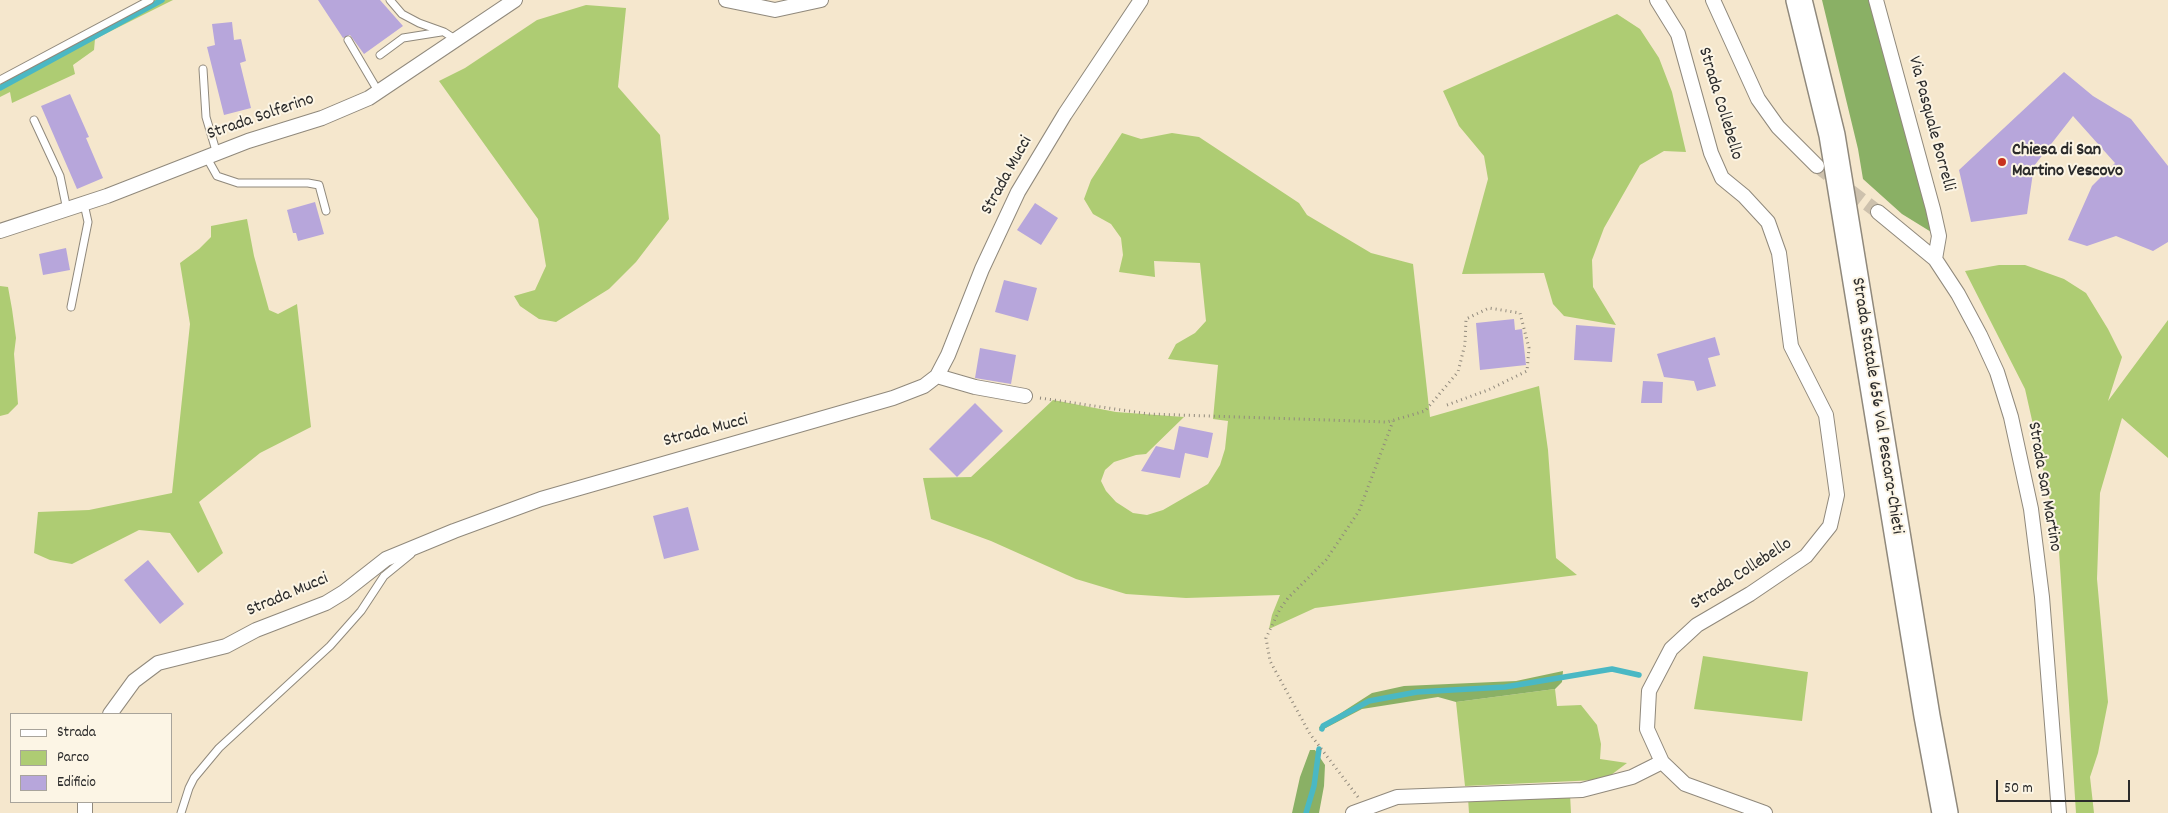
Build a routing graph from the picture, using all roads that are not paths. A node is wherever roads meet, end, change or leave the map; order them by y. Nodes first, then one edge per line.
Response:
1 (150, 0) edge
2 (390, 0) edge
3 (515, 0) edge
4 (726, 0) edge
5 (820, 0) edge
6 (1141, 0) edge
7 (1657, 0) edge
8 (1713, 0) edge
9 (1799, 0) edge
10 (1876, 0) edge
11 (449, 35) junction
12 (348, 40) dead end
13 (380, 56) dead end
14 (203, 69) dead end
15 (0, 80) edge
16 (378, 91) junction
17 (34, 120) dead end
18 (212, 156) junction
19 (1817, 166) tunnel mouth
20 (84, 204) junction
21 (67, 210) junction
22 (326, 210) dead end
23 (1878, 212) tunnel mouth
24 (0, 231) edge
25 (1935, 260) junction
26 (71, 307) dead end
27 (937, 376) junction
28 (1025, 396) road end
29 (423, 544) junction
30 (111, 713) edge
31 (1662, 762) junction
32 (182, 813) edge
33 (1353, 813) edge
34 (1765, 813) edge
35 (1945, 813) edge
36 (2058, 813) edge

1 - 15 lane
2 - 11 lane
3 - 11 street, Strada Solferino
4 - 5 street
6 - 27 street, Strada Mucci
7 - 31 street, Strada Collebello
8 - 19 street
9 - 35 highway, Strada Statale 656 Val Pescara-Chieti
10 - 25 street, Via Pasquale Borrelli
11 - 13 lane
11 - 16 street, Strada Solferino
12 - 16 lane
14 - 18 lane
16 - 18 street, Strada Solferino
17 - 21 lane
18 - 20 street, Strada Solferino
18 - 22 lane
20 - 21 street, Strada Solferino
20 - 26 lane
21 - 24 street, Strada Solferino
23 - 25 street, Strada San Martino
25 - 36 street, Strada San Martino
27 - 28 street
27 - 29 street, Strada Mucci
29 - 30 street, Strada Mucci
29 - 32 lane
31 - 33 street
31 - 34 street, Strada Collebello

